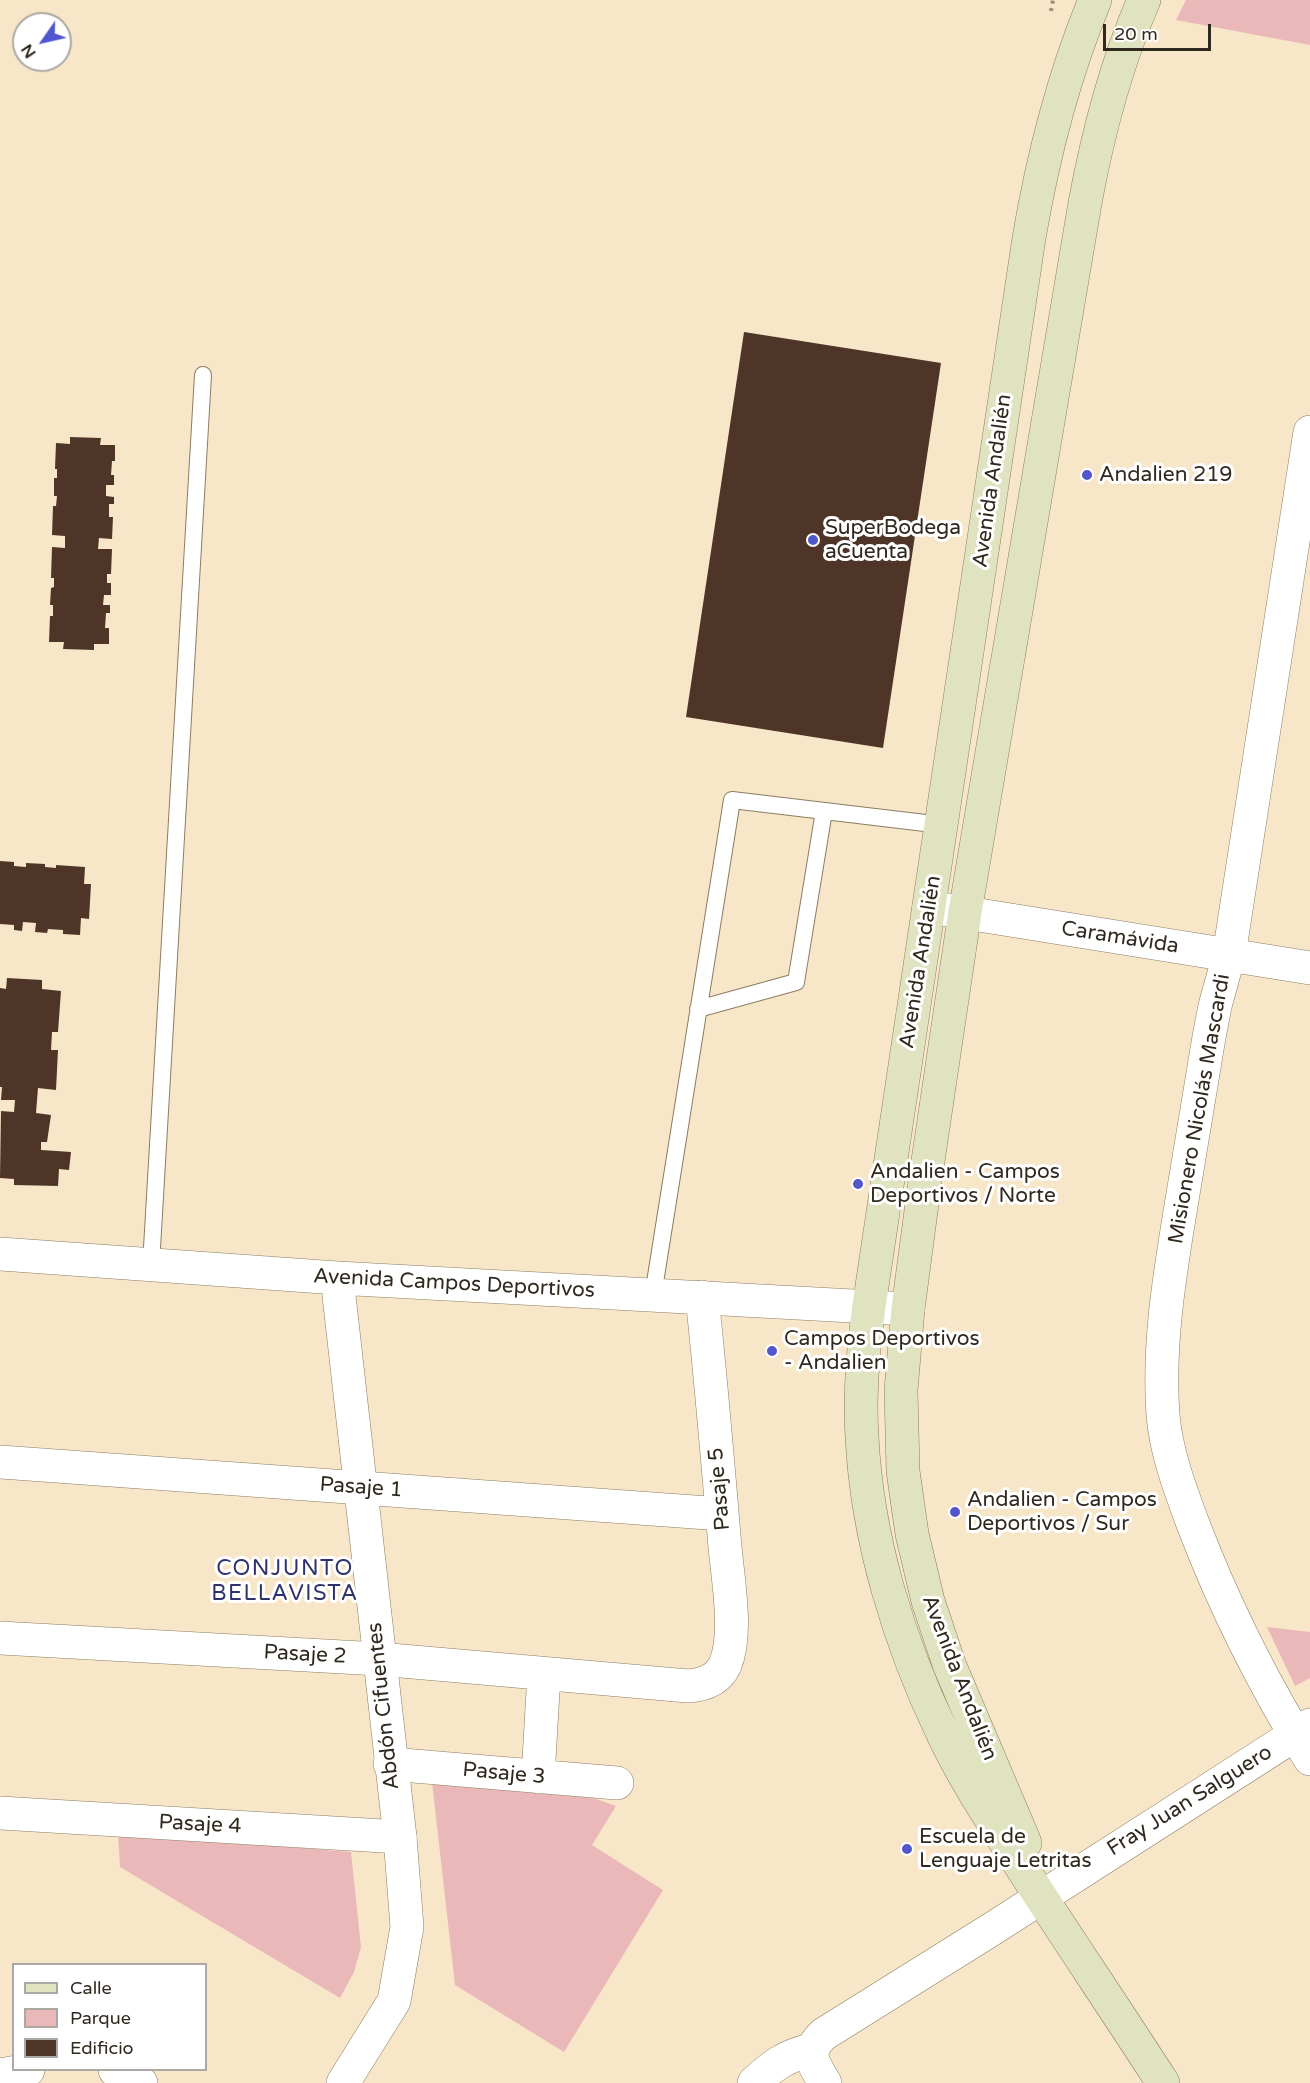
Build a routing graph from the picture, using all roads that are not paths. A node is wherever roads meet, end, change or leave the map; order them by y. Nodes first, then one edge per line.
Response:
1 (1095, 0) edge
2 (1144, 0) edge
3 (203, 375) dead end
4 (1310, 432) edge
5 (824, 811) junction
6 (942, 825) junction
7 (929, 907) junction
8 (965, 912) junction
9 (1229, 955) junction
10 (1310, 968) edge
11 (698, 1009) junction
12 (0, 1254) edge
13 (152, 1265) junction
14 (337, 1278) junction
15 (653, 1295) junction
16 (702, 1297) junction
17 (869, 1306) junction
18 (908, 1309) junction
19 (0, 1462) edge
20 (360, 1488) junction
21 (722, 1514) junction
22 (0, 1638) edge
23 (379, 1659) junction
24 (544, 1674) junction
25 (716, 1677) joint
26 (1305, 1739) edge
27 (390, 1764) junction
28 (538, 1777) junction
29 (617, 1783) dead end
30 (0, 1813) edge
31 (400, 1837) junction
32 (1041, 1897) junction
33 (812, 2050) junction
34 (21, 2071) edge
35 (117, 2071) edge
36 (0, 2074) edge
37 (141, 2083) edge
38 (343, 2083) edge
39 (754, 2083) edge
40 (825, 2083) edge
41 (1163, 2083) edge

1 - 6 main road, Avenida Andalién
2 - 8 main road, Avenida Andalién
3 - 13 lane
4 - 9 street, Misionero Nicolás Mascardi
5 - 6 lane
5 - 11 lane
5 - 11 lane
6 - 7 main road, Avenida Andalién
7 - 8 street, Caramávida
7 - 17 main road, Avenida Andalién
8 - 9 street, Caramávida
8 - 18 main road, Avenida Andalién
9 - 10 street, Caramávida
9 - 26 street, Misionero Nicolás Mascardi
11 - 15 lane
12 - 13 street, Avenida Campos Deportivos
13 - 14 street, Avenida Campos Deportivos
14 - 15 street, Avenida Campos Deportivos
14 - 20 street, Abdón Cifuentes
15 - 16 street, Avenida Campos Deportivos
16 - 17 street, Avenida Campos Deportivos
16 - 21 street, Pasaje 5
17 - 18 street, Avenida Campos Deportivos
17 - 32 main road, Avenida Andalién
18 - 32 main road, Avenida Andalién
19 - 20 street, Pasaje 1
20 - 21 street, Pasaje 1
20 - 23 street, Abdón Cifuentes
21 - 25 street, Pasaje 5
22 - 23 street, Pasaje 2
23 - 24 street, Pasaje 2
23 - 27 street, Abdón Cifuentes
24 - 25 street, Pasaje 2
24 - 28 street
26 - 32 street, Fray Juan Salguero
27 - 28 street, Pasaje 3
27 - 31 street, Abdón Cifuentes
28 - 29 street, Pasaje 3
30 - 31 street, Pasaje 4
31 - 38 street, Abdón Cifuentes
32 - 33 street, Fray Juan Salguero
32 - 41 main road, Avenida Andalién
33 - 39 street
33 - 40 street
34 - 36 street
35 - 37 street

